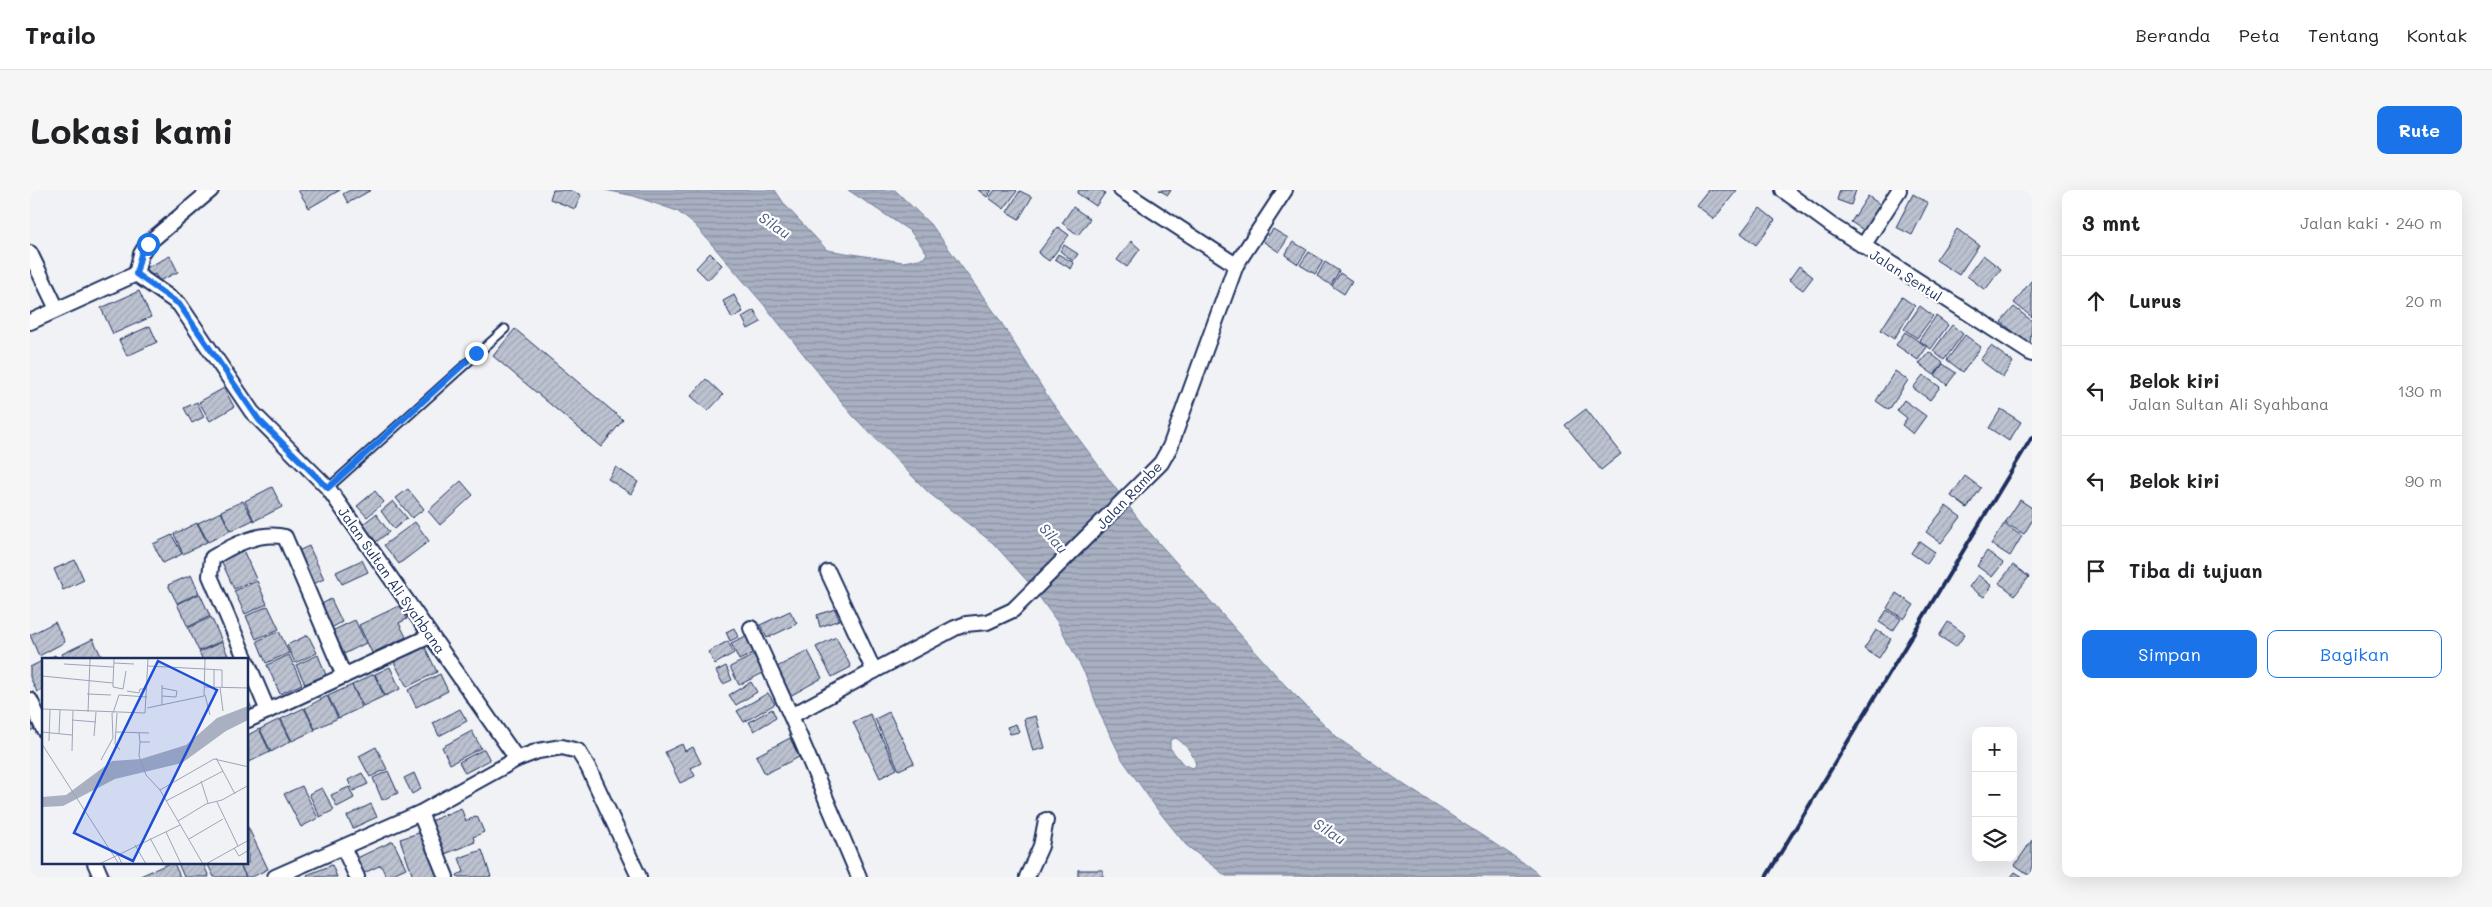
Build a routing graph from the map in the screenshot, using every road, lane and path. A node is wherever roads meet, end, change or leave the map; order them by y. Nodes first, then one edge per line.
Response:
1 (211, 190) edge
2 (1121, 190) edge
3 (1285, 190) edge
4 (1783, 190) edge
5 (1899, 190) edge
6 (1863, 246) junction
7 (30, 253) edge
8 (1236, 265) junction
9 (136, 274) junction
10 (57, 309) junction
11 (30, 322) edge
12 (505, 329) dead end
13 (2032, 354) edge
14 (328, 488) junction
15 (828, 572) dead end
16 (750, 628) dead end
17 (430, 636) junction
18 (245, 658) edge
19 (249, 666) edge
20 (874, 671) junction
21 (344, 676) junction
22 (30, 700) edge
23 (268, 711) junction
24 (791, 716) junction
25 (249, 720) edge
26 (42, 726) edge
27 (517, 759) junction
28 (420, 813) junction
29 (1046, 820) dead end
30 (344, 848) junction
31 (95, 864) edge
32 (101, 877) edge
33 (275, 877) edge
34 (357, 877) edge
35 (446, 877) edge
36 (639, 877) edge
37 (859, 877) edge
38 (1027, 877) edge

1 - 9 street
2 - 8 street
3 - 8 street, Jalan Rambe
4 - 6 street, Jalan Sentul
5 - 6 street
6 - 13 street, Jalan Sentul
7 - 10 street
8 - 20 street, Jalan Rambe
9 - 10 street
9 - 14 street, Jalan Sultan Ali Syahbana
10 - 11 street
12 - 14 lane
14 - 17 street, Jalan Sultan Ali Syahbana
15 - 20 street
16 - 24 street
17 - 21 street
17 - 27 street, Jalan Sultan Ali Syahbana
18 - 21 street
19 - 23 street
20 - 24 street, Jalan Rambe
21 - 23 street
22 - 26 street
23 - 25 street
24 - 37 street
27 - 28 street
27 - 36 street
28 - 30 street
28 - 35 street
29 - 38 street
30 - 33 street
30 - 34 street
31 - 32 street

